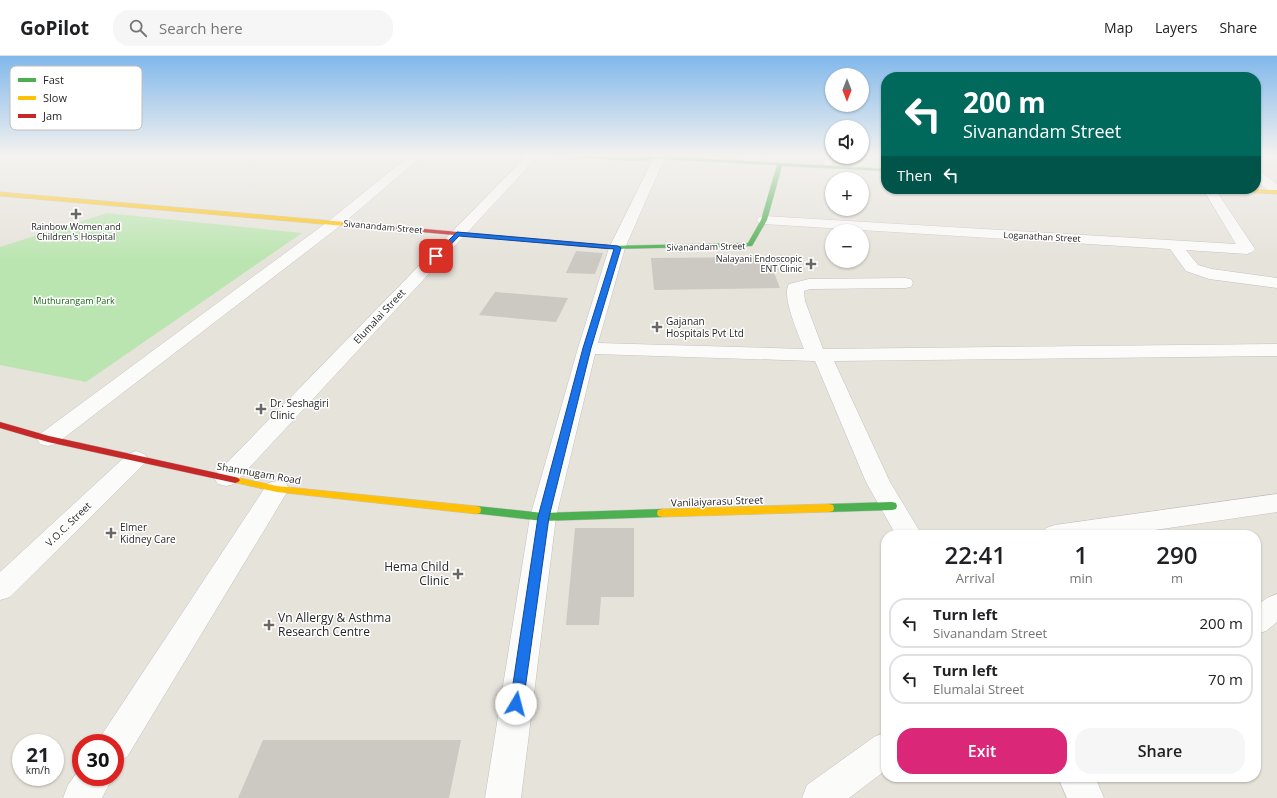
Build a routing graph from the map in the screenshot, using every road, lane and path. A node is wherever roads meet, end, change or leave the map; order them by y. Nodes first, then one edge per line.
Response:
1 (375, 190) edge
2 (500, 190) edge
3 (639, 190) edge
4 (773, 190) edge
5 (0, 194) edge
6 (1212, 194) edge
7 (764, 220) junction
8 (335, 223) junction
9 (457, 234) junction
10 (1175, 245) junction
11 (618, 248) junction
12 (905, 282) dead end
13 (1277, 283) edge
14 (587, 348) junction
15 (1277, 350) edge
16 (819, 355) junction
17 (0, 425) edge
18 (48, 439) junction
19 (136, 459) junction
20 (226, 478) junction
21 (277, 489) junction
22 (1277, 503) edge
23 (892, 506) junction
24 (544, 517) junction
25 (907, 530) edge
26 (1102, 530) edge
27 (0, 589) edge
28 (1277, 606) edge
29 (1261, 618) edge
30 (122, 734) edge
31 (881, 753) edge
32 (1078, 782) edge
33 (89, 786) edge
34 (81, 798) edge
35 (503, 798) edge
36 (820, 798) edge
37 (1086, 798) edge

1 - 8 street
2 - 9 street, Elumalai Street
3 - 11 street
4 - 7 street, Sivanandam Street
5 - 8 street, Sivanandam Street
6 - 10 street, Loganathan Street
7 - 10 street, Loganathan Street
7 - 11 street, Sivanandam Street
8 - 9 street, Sivanandam Street
8 - 18 street
9 - 11 street, Sivanandam Street
9 - 20 street, Elumalai Street
10 - 13 street
11 - 14 street
12 - 16 street
14 - 16 street
14 - 24 street
15 - 16 street
16 - 23 street
17 - 18 street, Shanmugam Road
18 - 19 street, Shanmugam Road
19 - 20 street, Shanmugam Road
19 - 27 street, V.O.C. Street
20 - 21 street, Shanmugam Road
21 - 24 street, Shanmugam Road
21 - 30 street
22 - 26 street
23 - 24 street, Vanilaiyarasu Street
23 - 25 street
24 - 35 street
28 - 29 street
31 - 36 street
32 - 37 street
33 - 34 street

